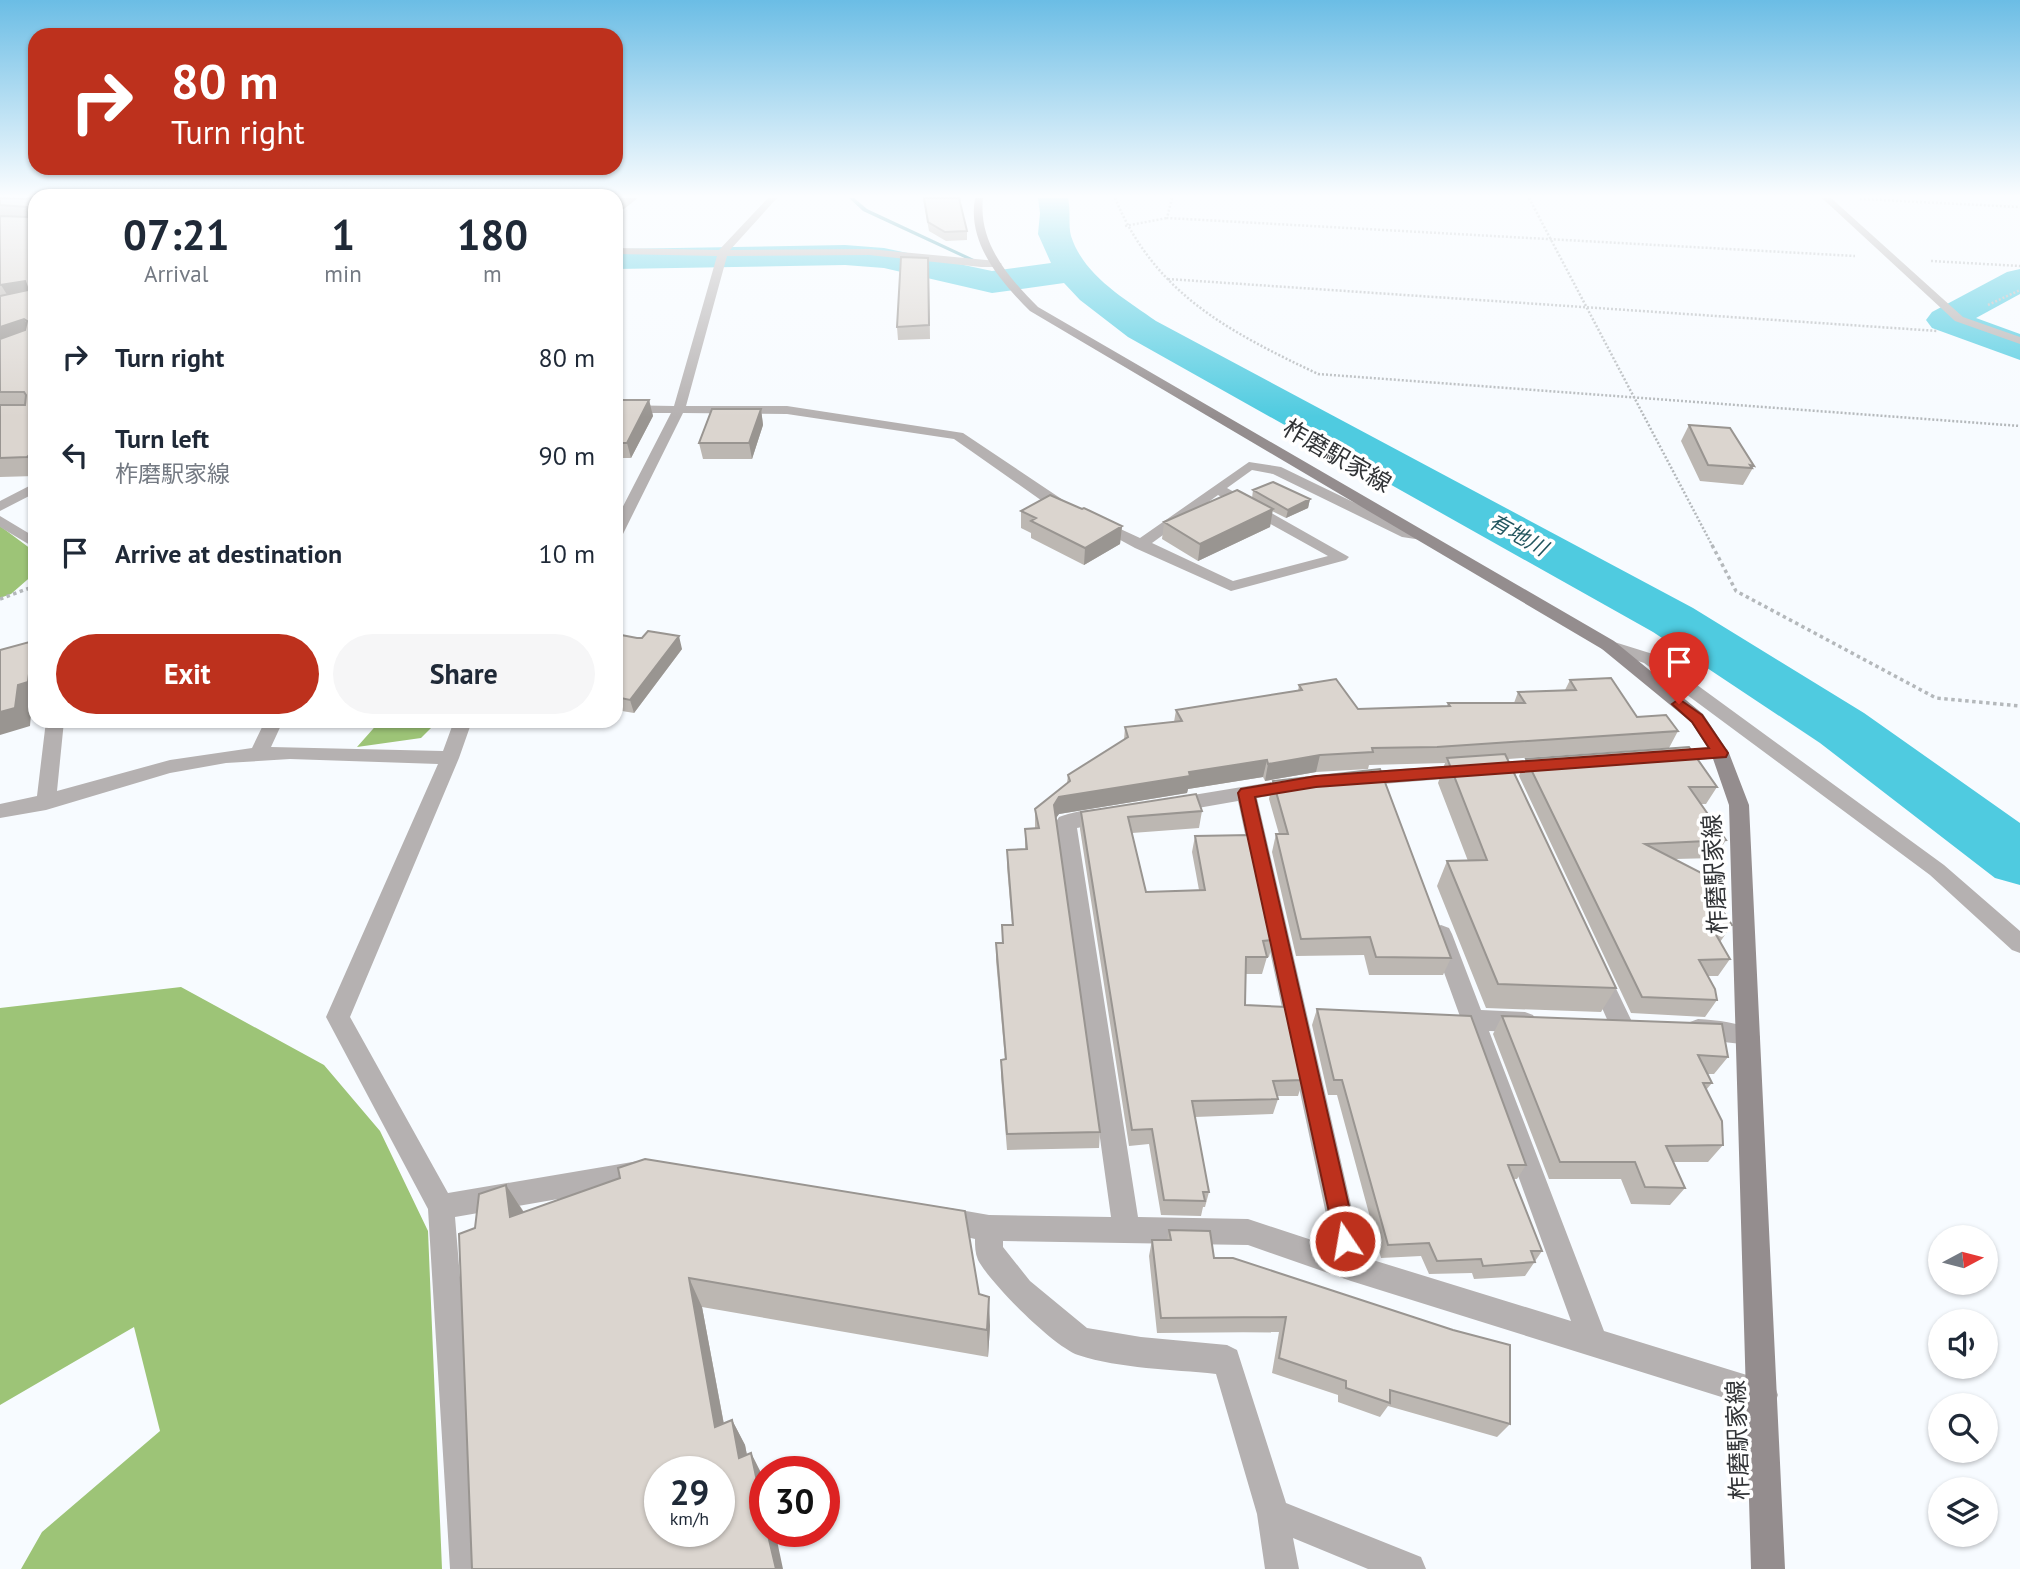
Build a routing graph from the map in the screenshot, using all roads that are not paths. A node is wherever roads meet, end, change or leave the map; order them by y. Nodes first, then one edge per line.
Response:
1 (718, 271) edge
2 (1001, 271) edge
3 (1907, 271) edge
4 (1007, 281) joint
5 (2020, 341) edge
6 (623, 409) edge
7 (679, 409) junction
8 (1217, 489) junction
9 (28, 491) edge
10 (0, 507) edge
11 (0, 520) edge
12 (623, 520) edge
13 (1423, 536) junction
14 (28, 539) edge
15 (1140, 545) junction
16 (1608, 645) junction
17 (54, 728) edge
18 (271, 728) edge
19 (461, 728) edge
20 (259, 753) junction
21 (1720, 753) junction
22 (450, 758) junction
23 (1652, 758) edge
24 (1571, 764) edge
25 (1503, 768) junction
26 (1383, 777) junction
27 (1343, 780) edge
28 (1316, 782) edge
29 (1246, 793) junction
30 (1514, 793) edge
31 (1392, 802) edge
32 (46, 803) junction
33 (1156, 808) edge
34 (0, 811) edge
35 (1131, 812) edge
36 (1435, 918) edge
37 (2020, 944) edge
38 (1588, 952) edge
39 (1473, 1020) junction
40 (1554, 1023) edge
41 (1595, 1025) edge
42 (1622, 1026) junction
43 (1647, 1027) edge
44 (1673, 1028) edge
45 (1748, 1037) junction
46 (675, 1171) edge
47 (441, 1207) junction
48 (921, 1216) edge
49 (989, 1228) junction
50 (1126, 1229) junction
51 (1351, 1267) junction
52 (1594, 1343) junction
53 (1763, 1395) junction
54 (1273, 1514) junction
55 (467, 1569) edge
56 (1282, 1569) edge
57 (1409, 1569) edge
58 (1768, 1569) edge

1 - 7 street
2 - 4 main road, 柞磨駅家線
3 - 5 street
4 - 13 main road, 柞磨駅家線
6 - 7 street
7 - 12 street
7 - 15 street
8 - 13 street
8 - 15 street
8 - 15 street
9 - 10 street
11 - 14 street
13 - 16 main road, 柞磨駅家線
16 - 21 main road, 柞磨駅家線
16 - 37 street
17 - 32 street
18 - 20 street
19 - 22 street
20 - 22 street
20 - 32 street
21 - 23 street
21 - 45 main road, 柞磨駅家線
22 - 47 street
24 - 25 street
25 - 26 street
25 - 30 street
26 - 27 street
26 - 31 street
28 - 29 street
29 - 33 street
29 - 51 street
32 - 34 street
35 - 50 street
36 - 39 street
38 - 42 street
39 - 40 street
39 - 52 street
41 - 42 street
42 - 43 street
44 - 45 street
45 - 53 main road, 柞磨駅家線
46 - 47 street
47 - 55 street
48 - 49 street
49 - 50 street
49 - 54 street
50 - 51 street
51 - 52 street
52 - 53 street
53 - 58 main road, 柞磨駅家線
54 - 56 street
54 - 57 street

